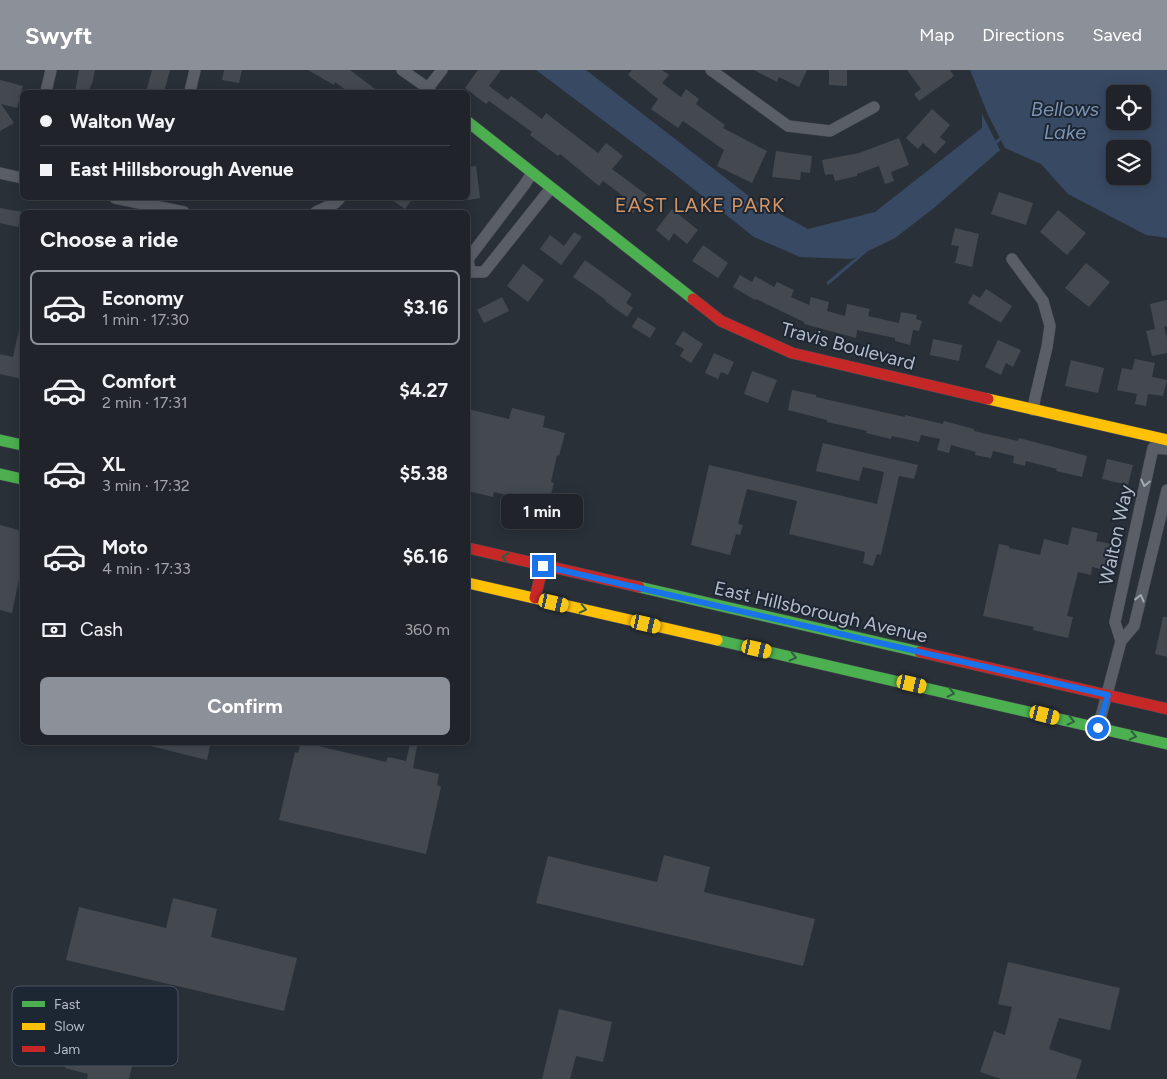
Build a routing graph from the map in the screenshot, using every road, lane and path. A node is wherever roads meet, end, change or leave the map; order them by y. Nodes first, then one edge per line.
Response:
1 (51, 70) edge
2 (195, 70) edge
3 (402, 70) edge
4 (442, 70) edge
5 (711, 70) edge
6 (46, 90) edge
7 (190, 90) edge
8 (427, 90) edge
9 (429, 90) edge
10 (874, 108) dead end
11 (470, 124) edge
12 (0, 173) edge
13 (532, 173) junction
14 (20, 178) edge
15 (550, 188) junction
16 (136, 200) edge
17 (338, 200) edge
18 (167, 203) edge
19 (180, 210) edge
20 (320, 210) edge
21 (470, 256) edge
22 (1012, 258) dead end
23 (470, 272) edge
24 (1034, 410) junction
25 (0, 440) edge
26 (1167, 444) edge
27 (20, 445) edge
28 (0, 474) edge
29 (20, 479) edge
30 (1167, 490) edge
31 (470, 548) edge
32 (543, 566) junction
33 (470, 583) edge
34 (536, 598) junction
35 (1121, 641) junction
36 (1108, 695) junction
37 (1167, 709) edge
38 (1098, 728) junction
39 (1167, 744) edge

1 - 6 street
2 - 7 street
3 - 8 street
4 - 9 street
5 - 10 street
11 - 13 main road, Travis Boulevard
12 - 14 street
13 - 15 main road, Travis Boulevard
13 - 21 street
15 - 23 street
15 - 24 main road, Travis Boulevard
16 - 18 street
17 - 20 street
18 - 19 street
22 - 24 street
24 - 26 main road, Travis Boulevard
25 - 27 main road
26 -> 35 street, Walton Way
28 - 29 main road
35 -> 30 street, Walton Way
32 -> 31 main road, East Hillsborough Avenue
32 - 34 main road
32 - 36 main road, East Hillsborough Avenue
33 - 34 main road
34 -> 38 main road
35 - 36 street, Walton Way
36 - 37 main road, East Hillsborough Avenue
36 - 38 street, Walton Way
38 -> 39 main road

